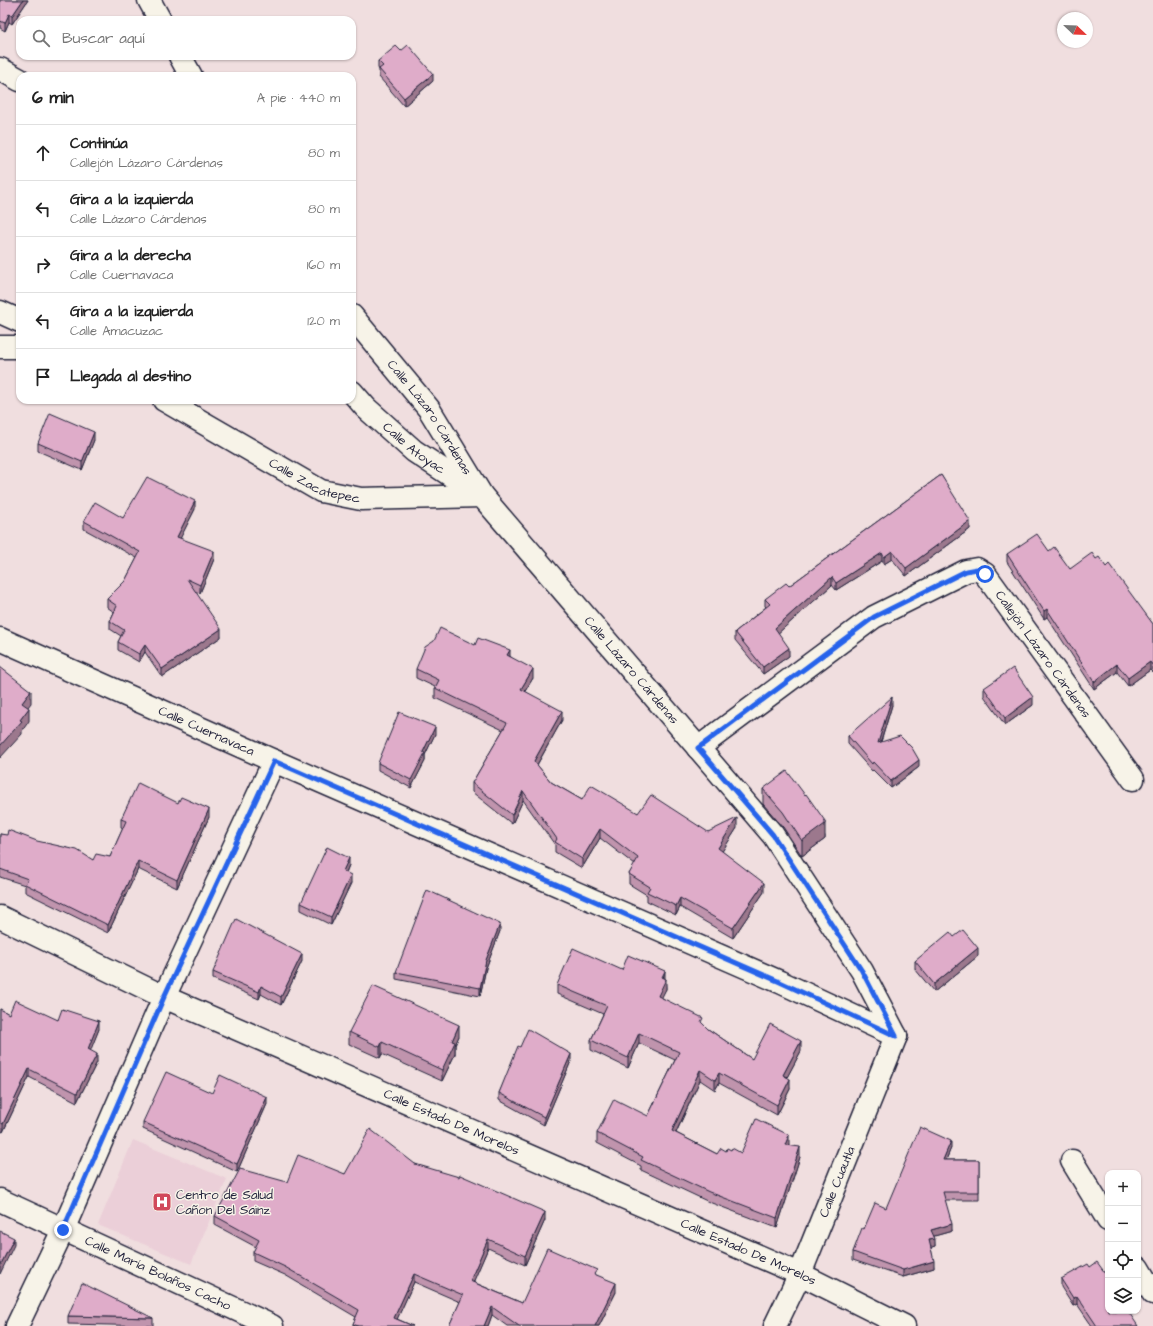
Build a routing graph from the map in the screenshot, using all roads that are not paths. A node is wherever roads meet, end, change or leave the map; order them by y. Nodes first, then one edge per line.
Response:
1 (149, 0) edge
2 (158, 16) edge
3 (182, 60) edge
4 (0, 69) edge
5 (189, 72) edge
6 (16, 78) edge
7 (0, 312) edge
8 (16, 319) edge
9 (356, 321) edge
10 (0, 347) edge
11 (16, 347) edge
12 (356, 396) edge
13 (171, 404) edge
14 (482, 496) junction
15 (0, 639) edge
16 (698, 748) junction
17 (274, 761) junction
18 (1133, 779) dead end
19 (0, 917) edge
20 (164, 997) junction
21 (896, 1036) junction
22 (1072, 1161) dead end
23 (0, 1200) edge
24 (1105, 1215) edge
25 (63, 1230) junction
26 (1141, 1273) edge
27 (800, 1274) junction
28 (1153, 1293) edge
29 (17, 1326) edge
30 (272, 1326) edge
31 (775, 1326) edge
32 (904, 1326) edge

1 - 2 street
3 - 5 street
4 - 6 street
7 - 8 street
9 - 14 street, Calle Lázaro Cárdenas
10 - 11 street
12 - 14 street, Calle Atoyac
13 - 14 street, Calle Zacatepec
14 - 16 street, Calle Lázaro Cárdenas
15 - 17 street, Calle Cuernavaca
16 - 18 street, Callejón Lázaro Cárdenas
16 - 21 street, Calle Lázaro Cárdenas
17 - 20 street
17 - 21 street, Calle Cuernavaca
19 - 20 street, Calle Estado De Morelos
20 - 25 street
20 - 27 street, Calle Estado De Morelos
21 - 27 street, Calle Cuautla
22 - 24 street
23 - 25 street, Calle María Bolaños Cacho
25 - 29 street
25 - 30 street, Calle María Bolaños Cacho
26 - 28 street
27 - 31 street, Calle Cuautla
27 - 32 street, Calle Estado De Morelos

